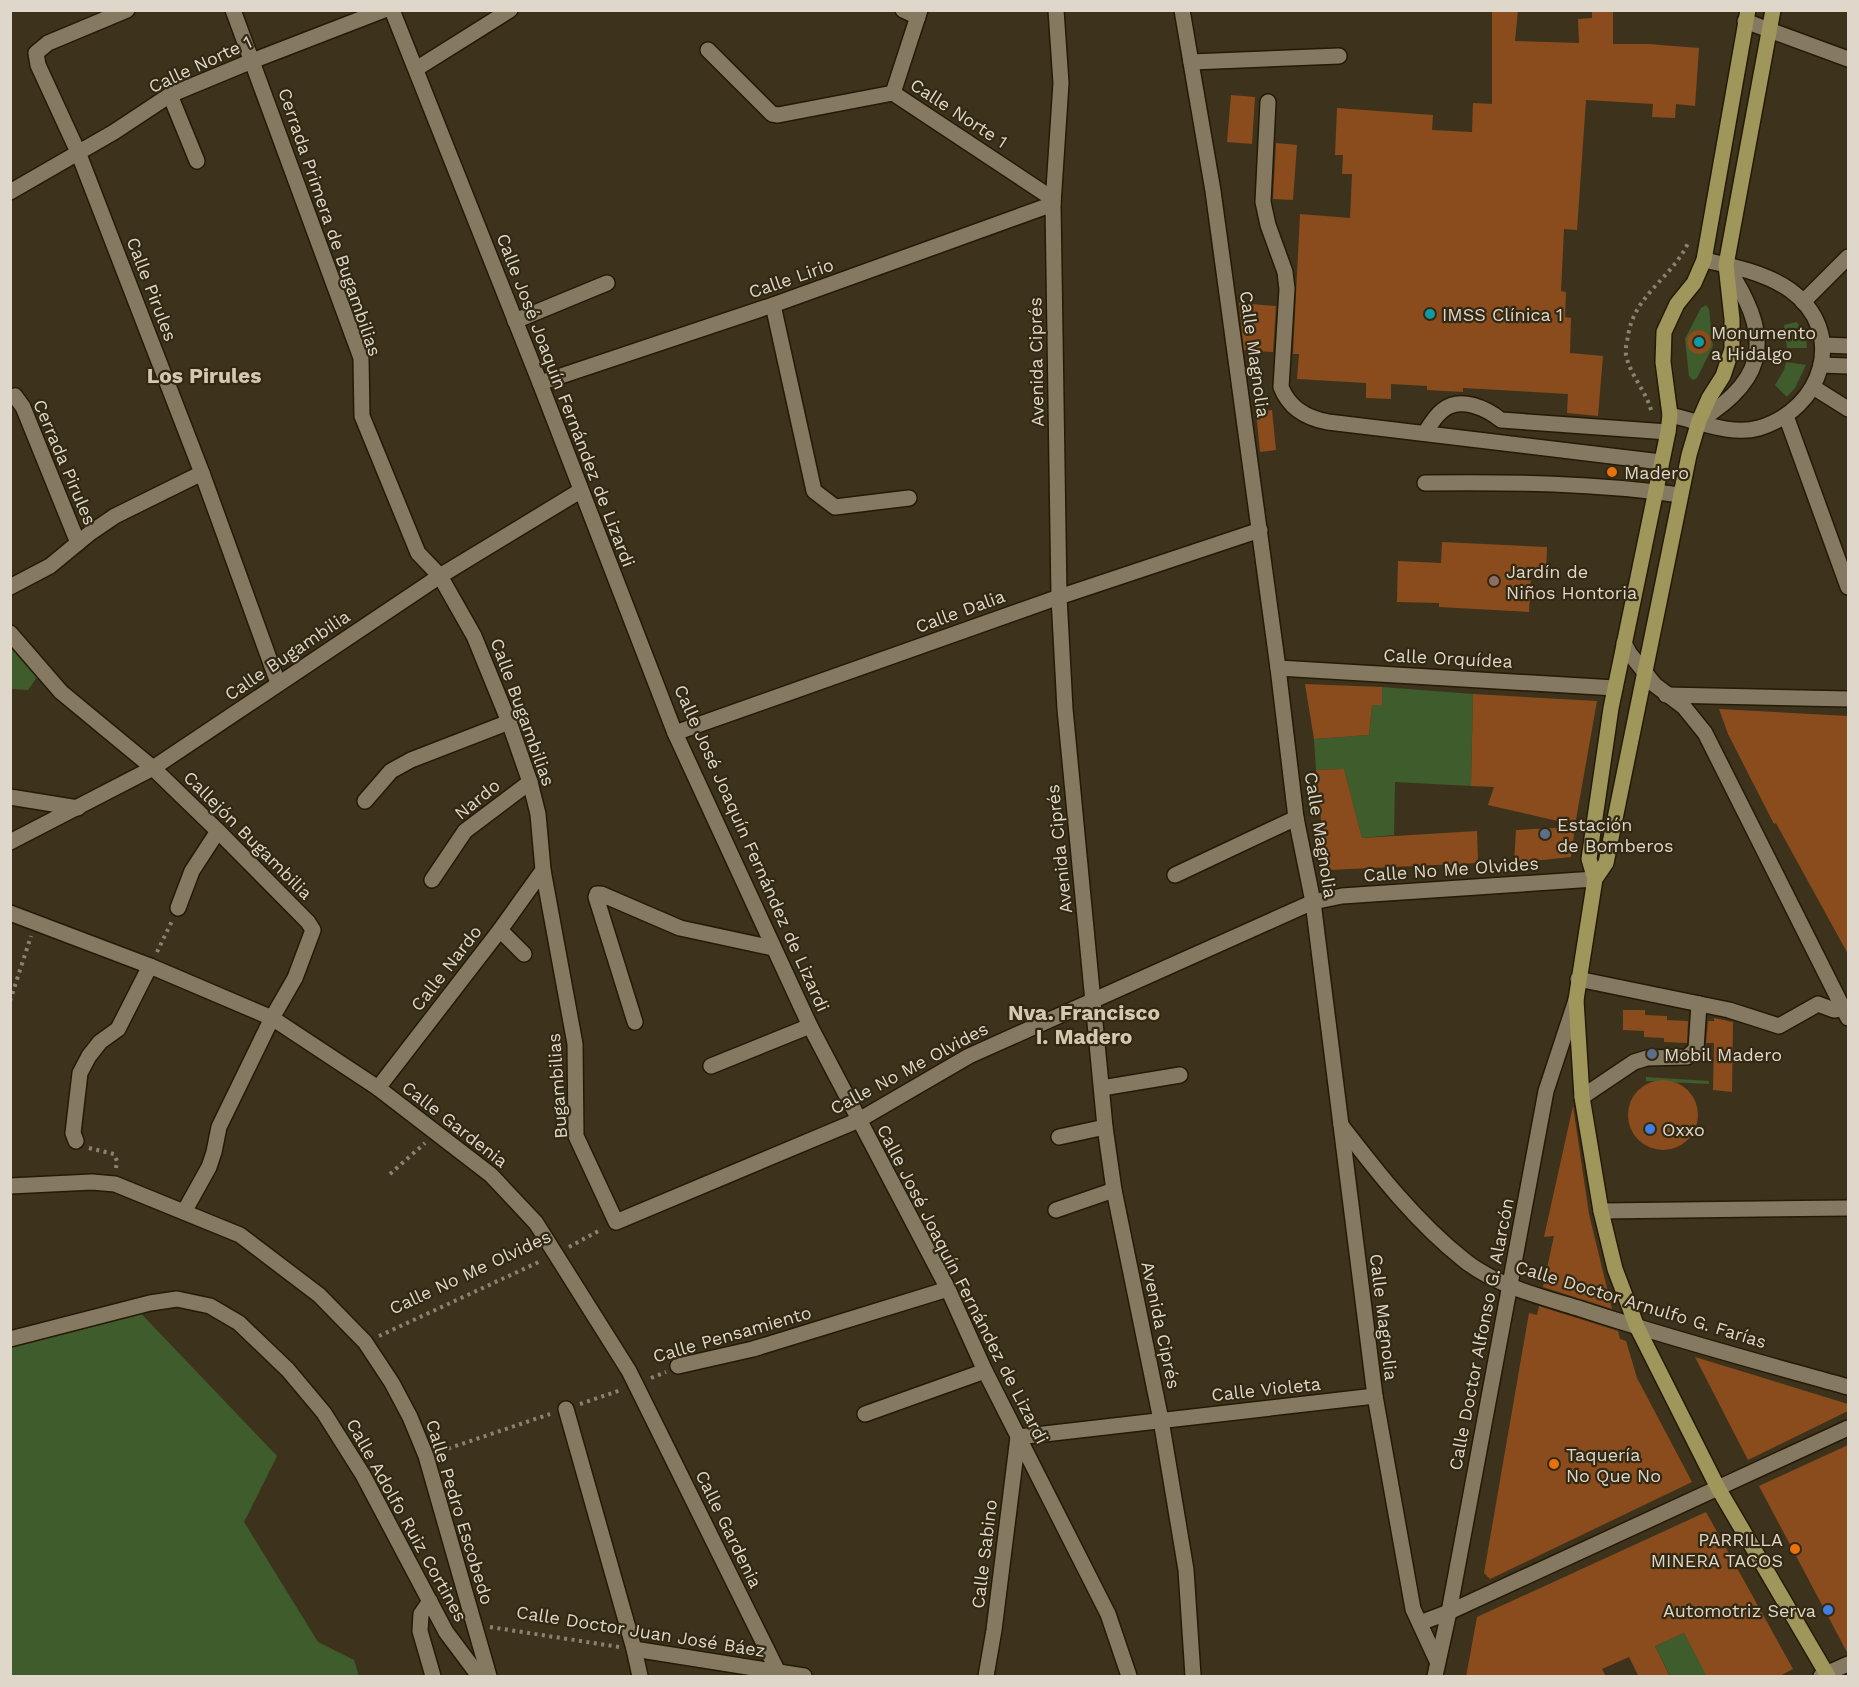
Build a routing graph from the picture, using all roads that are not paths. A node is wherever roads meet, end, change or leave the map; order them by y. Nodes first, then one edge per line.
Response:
1 (127, 10) edge
2 (233, 10) edge
3 (384, 10) edge
4 (392, 10) edge
5 (510, 10) edge
6 (903, 10) edge
7 (1056, 10) edge
8 (1182, 10) edge
9 (1773, 10) edge
10 (919, 14) edge
11 (1746, 16) edge
12 (1769, 30) junction
13 (708, 50) dead end
14 (1339, 56) dead end
15 (1848, 58) edge
16 (252, 61) junction
17 (1191, 62) junction
18 (416, 69) junction
19 (893, 93) junction
20 (170, 95) junction
21 (1268, 102) dead end
22 (78, 152) junction
23 (197, 161) dead end
24 (10, 192) edge
25 (1053, 201) junction
26 (1848, 257) edge
27 (1704, 260) junction
28 (1726, 265) junction
29 (607, 283) dead end
30 (1803, 302) junction
31 (773, 305) junction
32 (515, 321) junction
33 (1824, 345) junction
34 (1848, 346) edge
35 (1821, 365) junction
36 (1848, 366) edge
37 (540, 383) junction
38 (1813, 387) junction
39 (13, 397) edge
40 (1848, 409) edge
41 (1670, 415) junction
42 (1786, 416) junction
43 (1501, 420) junction
44 (1699, 421) junction
45 (1668, 432) junction
46 (1425, 433) junction
47 (1502, 442) junction
48 (1661, 462) junction
49 (202, 473) junction
50 (1425, 483) dead end
51 (580, 491) junction
52 (1654, 491) junction
53 (1680, 495) junction
54 (909, 498) dead end
55 (1260, 530) junction
56 (78, 543) junction
57 (440, 576) junction
58 (10, 587) edge
59 (1848, 587) edge
60 (1059, 597) junction
61 (10, 633) edge
62 (1624, 643) junction
63 (1278, 668) junction
64 (1646, 674) junction
65 (278, 683) junction
66 (1615, 688) junction
67 (1666, 695) junction
68 (1848, 699) edge
69 (1611, 708) junction
70 (1637, 713) junction
71 (509, 722) junction
72 (675, 733) junction
73 (153, 768) junction
74 (530, 782) junction
75 (10, 797) edge
76 (365, 801) dead end
77 (78, 808) junction
78 (1296, 818) junction
79 (218, 831) junction
80 (10, 842) edge
81 (543, 870) junction
82 (1175, 874) dead end
83 (1595, 879) junction
84 (432, 880) dead end
85 (1313, 902) junction
86 (178, 908) road end
87 (10, 913) edge
88 (500, 930) junction
89 (773, 948) junction
90 (524, 954) dead end
91 (150, 966) junction
92 (1578, 978) junction
93 (1575, 1000) junction
94 (1094, 1001) junction
95 (1700, 1004) junction
96 (1847, 1011) edge
97 (272, 1018) junction
98 (635, 1022) dead end
99 (810, 1026) junction
100 (711, 1066) dead end
101 (1180, 1075) dead end
102 (378, 1088) junction
103 (1102, 1088) junction
104 (1582, 1097) junction
105 (859, 1120) junction
106 (1341, 1125) junction
107 (1105, 1127) junction
108 (1059, 1137) dead end
109 (76, 1141) road end
110 (10, 1186) edge
111 (1114, 1190) junction
112 (1848, 1208) edge
113 (1056, 1210) dead end
114 (1601, 1211) junction
115 (184, 1212) junction
116 (616, 1222) joint
117 (1509, 1286) junction
118 (948, 1289) junction
119 (1637, 1327) junction
120 (15, 1336) edge
121 (678, 1366) road end
122 (986, 1371) junction
123 (1848, 1387) edge
124 (1375, 1396) junction
125 (566, 1409) road end
126 (865, 1414) dead end
127 (1161, 1420) junction
128 (1848, 1428) edge
129 (1018, 1437) junction
130 (1718, 1488) junction
131 (430, 1601) junction
132 (1449, 1612) junction
133 (1420, 1623) junction
134 (634, 1649) junction
135 (1848, 1664) edge
136 (1436, 1669) edge
137 (779, 1674) edge
138 (1825, 1676) edge
139 (433, 1677) edge
140 (479, 1677) edge
141 (489, 1677) edge
142 (640, 1677) edge
143 (804, 1677) edge
144 (986, 1677) edge
145 (1129, 1677) edge
146 (1193, 1677) edge

1 - 22 street
2 - 16 street, Cerrada Primera de Bugambilias
3 - 16 street, Calle Norte 1
4 - 18 street, Calle José Joaquín Fernández de Lizardi
5 - 18 street
6 - 10 street, Calle Norte 1
7 - 25 street, Avenida Ciprés
8 - 17 street, Calle Magnolia
9 - 12 main road
10 - 19 street, Calle Norte 1
11 - 12 street
11 - 27 main road
12 - 15 street
12 - 28 main road
13 - 19 street
14 - 17 street
16 - 20 street, Calle Norte 1
16 - 57 street, Cerrada Primera de Bugambilias
17 - 55 street, Calle Magnolia
18 - 32 street, Calle José Joaquín Fernández de Lizardi
19 - 25 street, Calle Norte 1
20 - 22 street, Calle Norte 1
20 - 23 street
21 - 46 street
22 - 24 street, Calle Norte 1
22 - 49 street, Calle Pirules
25 - 31 street, Calle Lirio
25 - 60 street, Avenida Ciprés
26 - 30 street
27 - 28 street
27 - 41 main road
28 - 30 street
28 - 44 main road
28 - 44 street
29 - 32 street
30 - 33 street
31 - 37 street, Calle Lirio
31 - 54 street
32 - 37 street, Calle José Joaquín Fernández de Lizardi
33 - 34 street
33 - 35 street
35 - 36 street
35 - 38 street
37 - 51 street, Calle José Joaquín Fernández de Lizardi
38 - 40 street
38 - 42 street
39 - 56 street, Cerrada Pirules
41 - 44 street
41 - 45 main road
42 - 44 street
42 - 59 street
43 - 45 street
43 - 46 street
43 - 47 street
44 - 53 main road
45 - 48 main road
46 - 47 street
47 - 48 street
48 - 52 main road
49 - 56 street
49 - 65 street, Calle Pirules
50 - 52 street
51 - 57 street, Calle Bugambilia
51 - 72 street, Calle José Joaquín Fernández de Lizardi
52 - 53 street
52 - 62 main road
53 - 64 main road
55 - 60 street, Calle Dalia
55 - 63 street, Calle Magnolia
56 - 58 street
57 - 65 street, Calle Bugambilia
57 - 71 street, Calle Bugambilias
60 - 72 street, Calle Dalia
60 - 94 street, Avenida Ciprés
61 - 73 street, Callejón Bugambilia
62 - 64 street
62 - 66 main road
63 - 66 street, Calle Orquídea
63 - 78 street, Calle Magnolia
64 - 67 street
64 - 70 main road
65 - 73 street, Calle Bugambilia
66 - 69 main road
67 - 68 street
67 - 96 street
69 - 70 main road
69 - 83 main road
70 - 83 main road
71 - 74 street, Calle Bugambilias
71 - 76 street
72 - 89 street, Calle José Joaquín Fernández de Lizardi
73 - 77 street, Calle Bugambilia
73 - 79 street, Callejón Bugambilia
74 - 81 street, Calle Bugambilias
74 - 84 street, Nardo
75 - 77 street
77 - 80 street, Calle Bugambilia
78 - 82 street
78 - 85 street, Calle Magnolia
79 - 86 street
79 - 97 street, Callejón Bugambilia
81 - 88 street, Calle Nardo
81 - 116 street, Bugambilias
83 - 85 street, Calle No Me Olvides
83 - 92 main road
85 - 94 street, Calle No Me Olvides
85 - 106 street, Calle Magnolia
87 - 91 street, Calle Gardenia
88 - 90 street
88 - 102 street, Calle Nardo
89 - 98 street
89 - 99 street, Calle José Joaquín Fernández de Lizardi
91 - 97 street, Calle Gardenia
91 - 109 street
92 - 93 main road
92 - 95 street
93 - 104 main road
93 - 117 street, Calle Doctor Alfonso G. Alarcón
94 - 103 street, Avenida Ciprés
94 - 105 street, Calle No Me Olvides
95 - 96 street
95 - 104 street
97 - 102 street, Calle Gardenia
97 - 115 street
99 - 100 street
99 - 105 street, Calle José Joaquín Fernández de Lizardi
101 - 103 street
102 - 137 street, Calle Gardenia
103 - 107 street, Avenida Ciprés
104 - 114 main road
105 - 116 street, Calle No Me Olvides
105 - 118 street, Calle José Joaquín Fernández de Lizardi
106 - 117 street, Calle Doctor Arnulfo G. Farías
106 - 124 street, Calle Magnolia
107 - 108 street
107 - 111 street, Avenida Ciprés
110 - 115 street, Calle Pedro Escobedo
111 - 113 street
111 - 127 street, Avenida Ciprés
112 - 114 street
114 - 119 main road
115 - 141 street, Calle Pedro Escobedo
117 - 119 street, Calle Doctor Arnulfo G. Farías
117 - 132 street, Calle Doctor Alfonso G. Alarcón
118 - 121 street, Calle Pensamiento
118 - 122 street, Calle José Joaquín Fernández de Lizardi
119 - 123 street, Calle Doctor Arnulfo G. Farías
119 - 130 main road
120 - 131 street, Calle Adolfo Ruiz Cortines
122 - 126 street
122 - 129 street, Calle José Joaquín Fernández de Lizardi
124 - 127 street, Calle Violeta
124 - 133 street, Calle Magnolia
125 - 134 street
127 - 129 street, Calle Violeta
127 - 146 street, Avenida Ciprés
128 - 130 street
129 - 144 street, Calle Sabino
129 - 145 street, Calle José Joaquín Fernández de Lizardi
130 - 132 street
130 - 138 main road
131 - 139 street
131 - 140 street, Calle Adolfo Ruiz Cortines
132 - 133 street
132 - 136 street, Calle Doctor Alfonso G. Alarcón
133 - 136 street, Calle Magnolia
134 - 137 street, Calle Doctor Juan José Báez
134 - 142 street
135 - 138 street
137 - 143 street, Calle Doctor Juan José Báez

